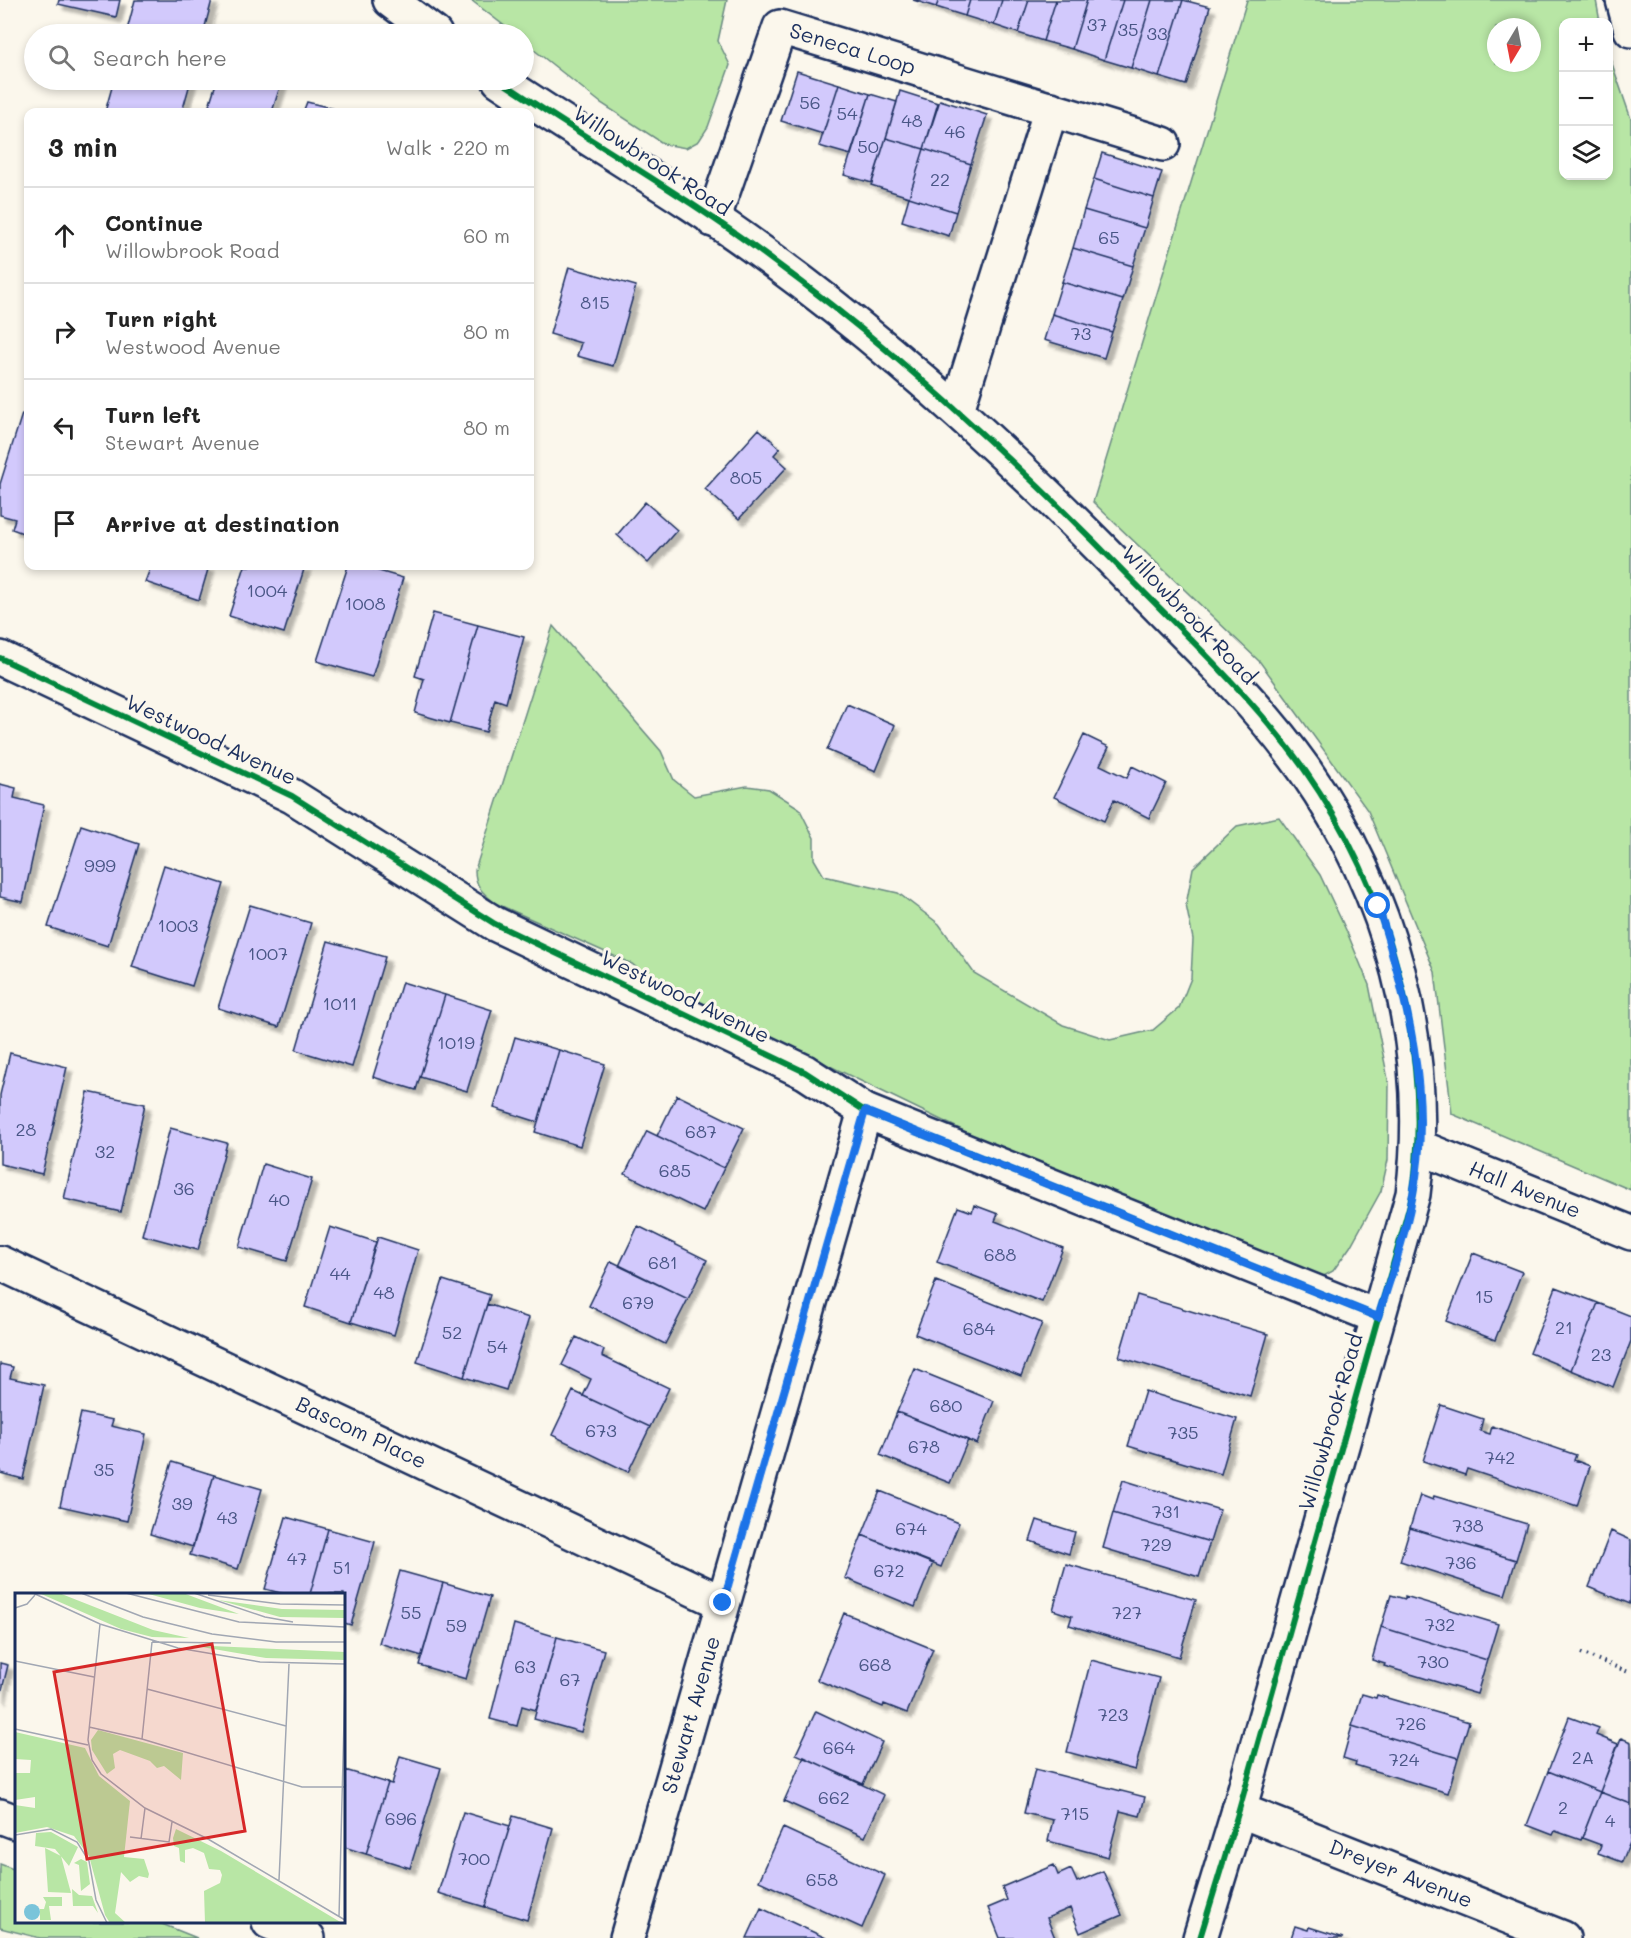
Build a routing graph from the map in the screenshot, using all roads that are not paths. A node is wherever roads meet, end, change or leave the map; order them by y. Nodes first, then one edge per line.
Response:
1 (390, 0) edge
2 (1623, 0) edge
3 (422, 24) edge
4 (1631, 30) edge
5 (514, 90) edge
6 (1051, 109) junction
7 (1163, 144) dead end
8 (714, 220) junction
9 (957, 410) junction
10 (0, 658) edge
11 (865, 1111) junction
12 (1419, 1147) junction
13 (1631, 1233) edge
14 (0, 1263) edge
15 (1378, 1317) junction
16 (723, 1603) junction
17 (1239, 1810) junction
18 (0, 1816) edge
19 (15, 1822) edge
20 (271, 1923) edge
21 (308, 1938) edge
22 (627, 1938) edge
23 (1200, 1938) edge
24 (1563, 1938) edge

1 - 3 street
2 - 4 street
5 - 8 street, Willowbrook Road
6 - 7 street, Seneca Loop
6 - 8 street, Seneca Loop
6 - 9 street
8 - 9 street, Willowbrook Road
9 - 12 street, Willowbrook Road
10 - 11 street, Westwood Avenue
11 - 15 street, Westwood Avenue
11 - 16 street, Stewart Avenue
12 - 13 street, Hall Avenue
12 - 15 street, Willowbrook Road
14 - 16 street, Bascom Place
15 - 17 street, Willowbrook Road
16 - 22 street, Stewart Avenue
17 - 23 street, Willowbrook Road
17 - 24 street, Dreyer Avenue
18 - 19 street
20 - 21 street

